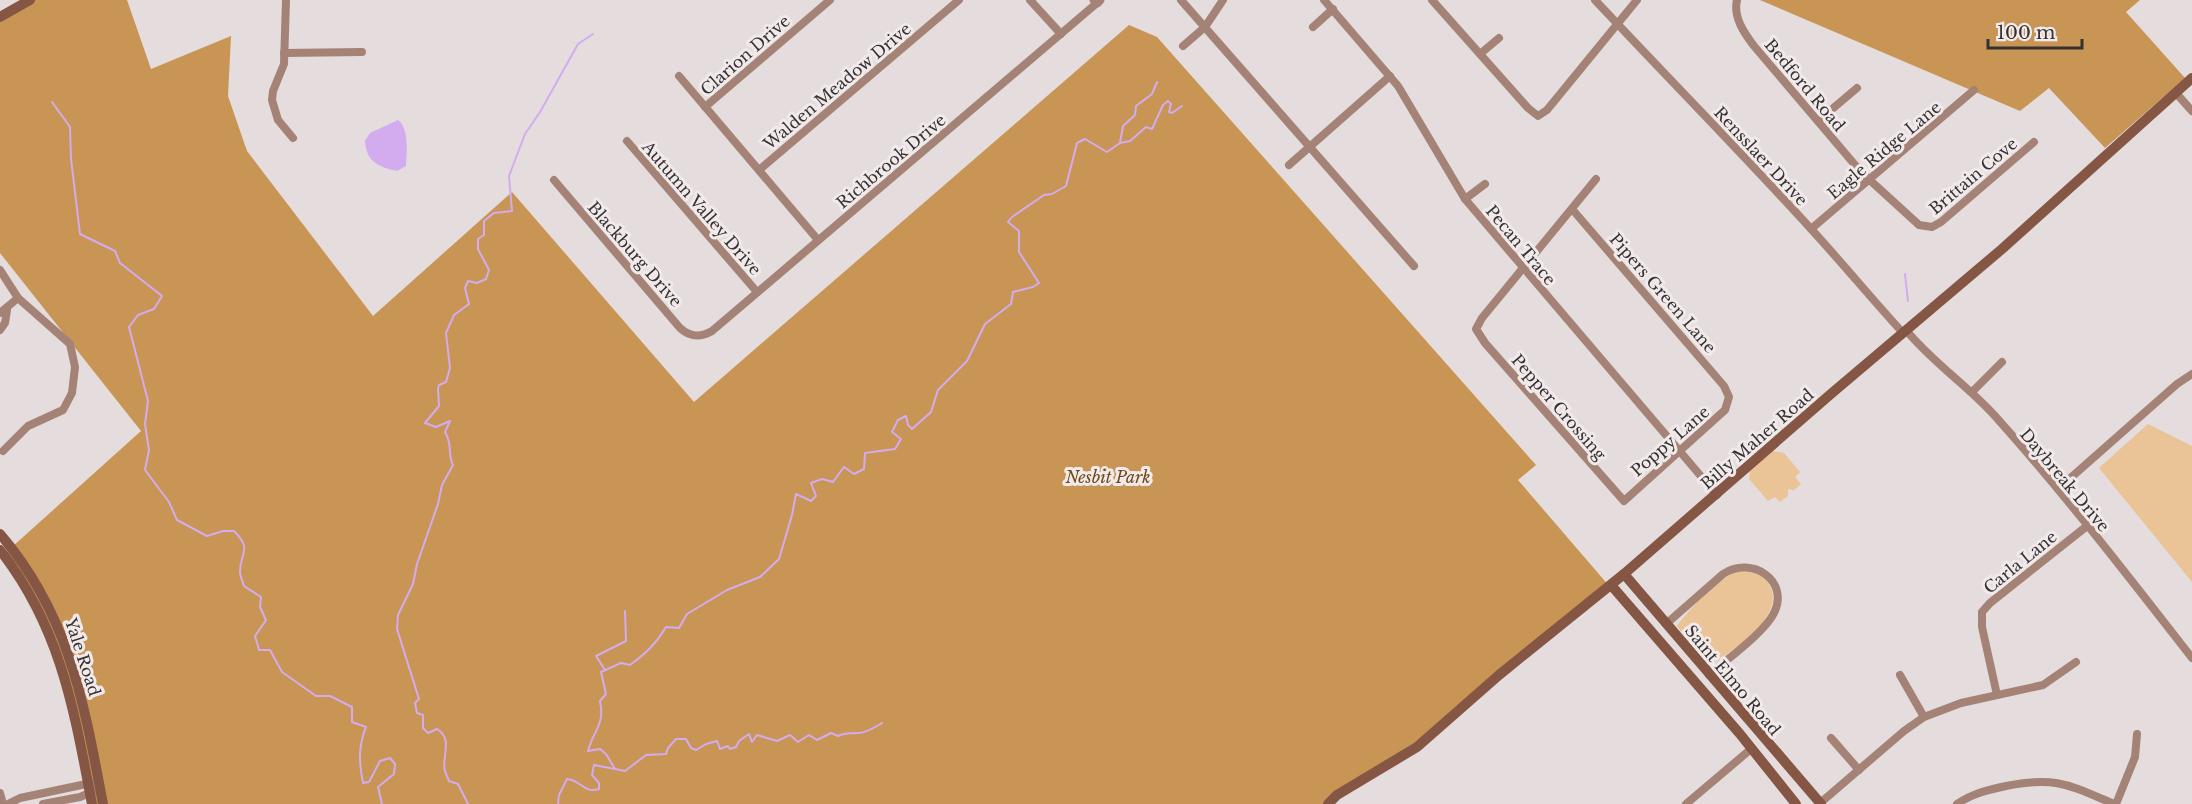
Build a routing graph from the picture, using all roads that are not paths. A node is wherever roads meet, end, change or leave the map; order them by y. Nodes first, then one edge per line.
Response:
1 (30, 0) edge
2 (286, 0) edge
3 (830, 0) edge
4 (959, 0) edge
5 (1030, 0) edge
6 (1180, 0) edge
7 (1223, 0) edge
8 (1324, 0) edge
9 (1432, 0) edge
10 (1596, 0) edge
11 (1637, 0) edge
12 (1737, 0) edge
13 (1097, 1) edge
14 (1333, 9) junction
15 (0, 17) edge
16 (1617, 24) junction
17 (1205, 27) junction
18 (1313, 27) dead end
19 (1061, 34) junction
20 (1499, 38) dead end
21 (1182, 46) dead end
22 (362, 52) dead end
23 (284, 53) junction
24 (1480, 54) junction
25 (679, 76) dead end
26 (1390, 76) junction
27 (2192, 78) edge
28 (1857, 88) dead end
29 (1974, 90) dead end
30 (2176, 93) junction
31 (705, 107) junction
32 (2192, 111) edge
33 (1818, 122) junction
34 (292, 138) dead end
35 (627, 141) dead end
36 (2034, 142) dead end
37 (1310, 147) junction
38 (1289, 165) dead end
39 (759, 170) junction
40 (1596, 179) dead end
41 (554, 180) dead end
42 (1869, 180) junction
43 (1485, 184) dead end
44 (1465, 199) junction
45 (1572, 209) junction
46 (1811, 229) junction
47 (818, 240) junction
48 (1414, 266) dead end
49 (1523, 268) junction
50 (0, 270) edge
51 (757, 292) junction
52 (18, 298) junction
53 (3, 311) edge
54 (0, 330) edge
55 (1904, 331) junction
56 (700, 336) joint
57 (2002, 362) dead end
58 (2192, 374) edge
59 (1972, 392) junction
60 (1729, 398) joint
61 (3, 451) dead end
62 (1680, 452) junction
63 (2058, 489) junction
64 (1717, 495) junction
65 (1623, 501) joint
66 (2087, 526) junction
67 (0, 534) edge
68 (0, 550) edge
69 (1624, 574) junction
70 (1611, 585) junction
71 (1669, 627) junction
72 (1660, 641) junction
73 (2192, 658) edge
74 (2076, 662) dead end
75 (1701, 665) junction
76 (1690, 675) junction
77 (1709, 675) junction
78 (1900, 675) dead end
79 (1996, 695) junction
80 (1924, 717) junction
81 (2137, 734) dead end
82 (1831, 738) dead end
83 (1751, 749) junction
84 (1859, 770) junction
85 (94, 787) junction
86 (0, 793) edge
87 (3, 804) edge
88 (8, 804) edge
89 (43, 804) edge
90 (92, 804) edge
91 (103, 804) edge
92 (1328, 804) edge
93 (1686, 804) edge
94 (1796, 804) edge
95 (1820, 804) edge
96 (1958, 804) edge
97 (2115, 804) edge

1 - 15 main road
2 - 23 street
3 - 31 street, Clarion Drive
4 - 39 street, Walden Meadow Drive
5 - 19 street
6 - 17 street
7 - 17 street
8 - 14 street, Pecan Trace
9 - 24 street
10 - 16 street, Rensslaer Drive
11 - 16 street
12 - 33 street, Bedford Road
13 - 19 street, Richbrook Drive
14 - 18 street
14 - 26 street, Pecan Trace
16 - 24 street
16 - 46 street, Rensslaer Drive
17 - 21 street
17 - 37 street
19 - 47 street, Richbrook Drive
20 - 24 street
22 - 23 street
23 - 34 street
25 - 31 street
26 - 37 street
26 - 44 street, Pecan Trace
27 - 30 main road, Billy Maher Road
28 - 33 street
29 - 42 street, Eagle Ridge Lane
30 - 32 street
30 - 55 main road, Billy Maher Road
31 - 39 street
33 - 42 street, Bedford Road
35 - 51 street, Autumn Valley Drive
36 - 42 street, Brittain Cove
37 - 38 street
37 - 48 street
39 - 47 street
40 - 45 street
41 - 56 street, Blackburg Drive
42 - 46 street, Eagle Ridge Lane
43 - 44 street
44 - 49 street, Pecan Trace
45 - 49 street
45 - 60 street, Pipers Green Lane
46 - 55 street, Rensslaer Drive
47 - 51 street, Richbrook Drive
49 - 62 street, Pecan Trace
49 - 65 street, Pepper Crossing
50 - 52 street
51 - 56 street, Richbrook Drive
52 - 53 street
52 - 61 street
53 - 54 street
55 - 59 street, Daybreak Drive
55 - 64 main road, Billy Maher Road
57 - 59 street
58 - 63 street
59 - 63 street, Daybreak Drive
60 - 62 street, Poppy Lane
62 - 64 street, Pecan Trace
62 - 65 street, Poppy Lane
63 - 66 street, Daybreak Drive
64 - 69 main road, Billy Maher Road
66 - 73 street, Daybreak Drive
66 - 79 street, Carla Lane
67 - 85 main road, Yale Road
68 - 85 main road, Yale Road
69 - 70 main road, Billy Maher Road
69 - 71 main road, Saint Elmo Road
70 - 72 main road, Saint Elmo Road
70 - 92 main road, Billy Maher Road
71 - 72 main road
71 - 75 main road, Saint Elmo Road
71 - 77 street
72 - 76 main road, Saint Elmo Road
74 - 79 street
75 - 76 main road
75 - 77 main road, Saint Elmo Road
76 - 83 main road, Saint Elmo Road
77 - 95 main road, Saint Elmo Road
78 - 80 street
79 - 80 street
80 - 84 street
81 - 97 street
82 - 84 street
83 - 93 street
83 - 94 main road, Saint Elmo Road
84 - 95 street
85 - 88 street
85 - 89 street
85 - 90 main road, Yale Road
85 - 91 main road, Yale Road
86 - 87 street
96 - 97 street

